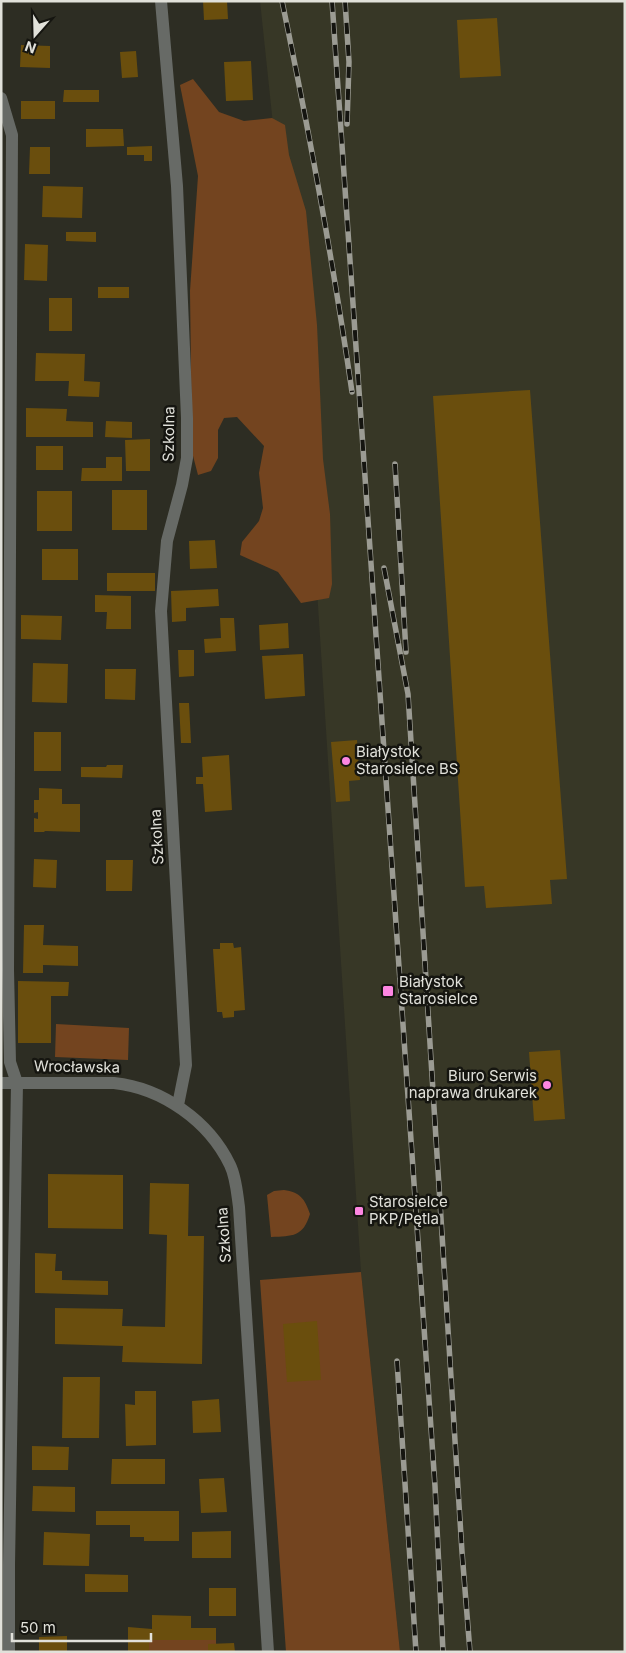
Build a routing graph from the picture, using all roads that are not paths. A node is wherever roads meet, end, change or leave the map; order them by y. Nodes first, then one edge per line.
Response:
1 (161, 1) edge
2 (1, 98) edge
3 (5, 643) edge
4 (18, 1082) junction
5 (1, 1083) edge
6 (178, 1105) junction
7 (9, 1652) edge
8 (268, 1652) edge

1 - 6 street, Szkolna
2 - 3 street
3 - 4 street
4 - 5 street, Wrocławska
4 - 6 street, Wrocławska
4 - 7 street
6 - 8 street, Szkolna

